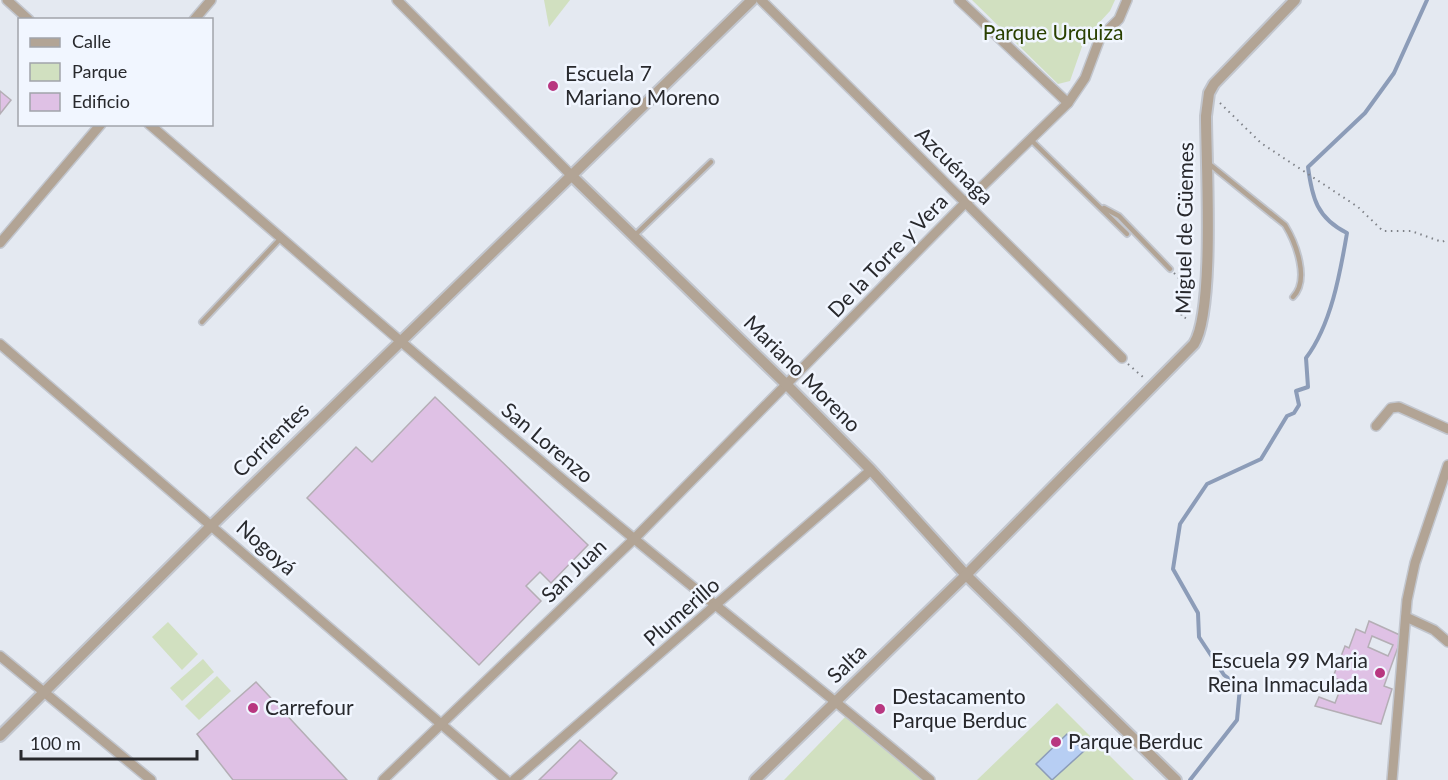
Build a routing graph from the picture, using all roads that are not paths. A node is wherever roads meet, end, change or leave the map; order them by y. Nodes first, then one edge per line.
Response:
1 (7, 0) edge
2 (211, 0) edge
3 (397, 0) edge
4 (752, 0) edge
5 (761, 0) edge
6 (959, 0) edge
7 (1127, 0) edge
8 (1295, 0) edge
9 (27, 18) edge
10 (196, 18) edge
11 (1068, 103) junction
12 (99, 126) edge
13 (151, 126) edge
14 (1030, 139) junction
15 (711, 162) dead end
16 (1206, 162) junction
17 (572, 176) junction
18 (965, 203) junction
19 (1097, 204) junction
20 (1127, 234) dead end
21 (634, 236) junction
22 (281, 237) junction
23 (0, 243) edge
24 (1170, 269) road end
25 (1293, 297) dead end
26 (202, 322) dead end
27 (399, 343) junction
28 (0, 344) edge
29 (1122, 358) road end
30 (787, 385) junction
31 (1376, 426) dead end
32 (1448, 429) edge
33 (1448, 465) edge
34 (871, 470) junction
35 (212, 525) junction
36 (634, 539) junction
37 (966, 575) junction
38 (717, 605) junction
39 (1406, 617) junction
40 (1448, 642) edge
41 (0, 656) edge
42 (44, 692) junction
43 (837, 701) junction
44 (438, 724) junction
45 (0, 736) edge
46 (151, 780) edge
47 (382, 780) edge
48 (506, 780) edge
49 (514, 780) edge
50 (755, 780) edge
51 (930, 780) edge
52 (1176, 780) edge
53 (1392, 780) edge

1 - 9 street
2 - 10 street
3 - 17 street, Mariano Moreno
4 - 17 street, Corrientes
5 - 18 street, Azcuénaga
6 - 11 street
7 - 11 street, De la Torre y Vera
8 - 16 street, Miguel de Güemes
11 - 14 street, De la Torre y Vera
12 - 23 street
13 - 22 street, San Lorenzo
14 - 18 street, De la Torre y Vera
14 - 19 lane
15 - 21 lane
16 - 25 lane
16 - 37 street, Miguel de Güemes
17 - 21 street, Mariano Moreno
17 - 27 street, Corrientes
18 - 29 street, Azcuénaga
18 - 30 street, De la Torre y Vera
19 - 20 lane
19 - 24 lane
21 - 30 street, Mariano Moreno
22 - 26 lane
22 - 27 street, San Lorenzo
27 - 35 street, Corrientes
27 - 36 street, San Lorenzo
28 - 35 street, Nogoyá
30 - 34 street, Mariano Moreno
30 - 36 street, San Juan
31 - 32 street
33 - 39 street
34 - 37 street, Mariano Moreno
34 - 38 street, Plumerillo
35 - 42 street, Corrientes
35 - 44 street, Nogoyá
36 - 38 street, San Lorenzo
36 - 44 street, San Juan
37 - 43 street, Salta
37 - 52 street, Mariano Moreno
38 - 43 street, San Lorenzo
38 - 49 street, Plumerillo
39 - 40 street
39 - 53 street
41 - 42 street
42 - 45 street, Corrientes
42 - 46 street
43 - 50 street, Salta
43 - 51 street, San Lorenzo
44 - 47 street, San Juan
44 - 48 street, Nogoyá

